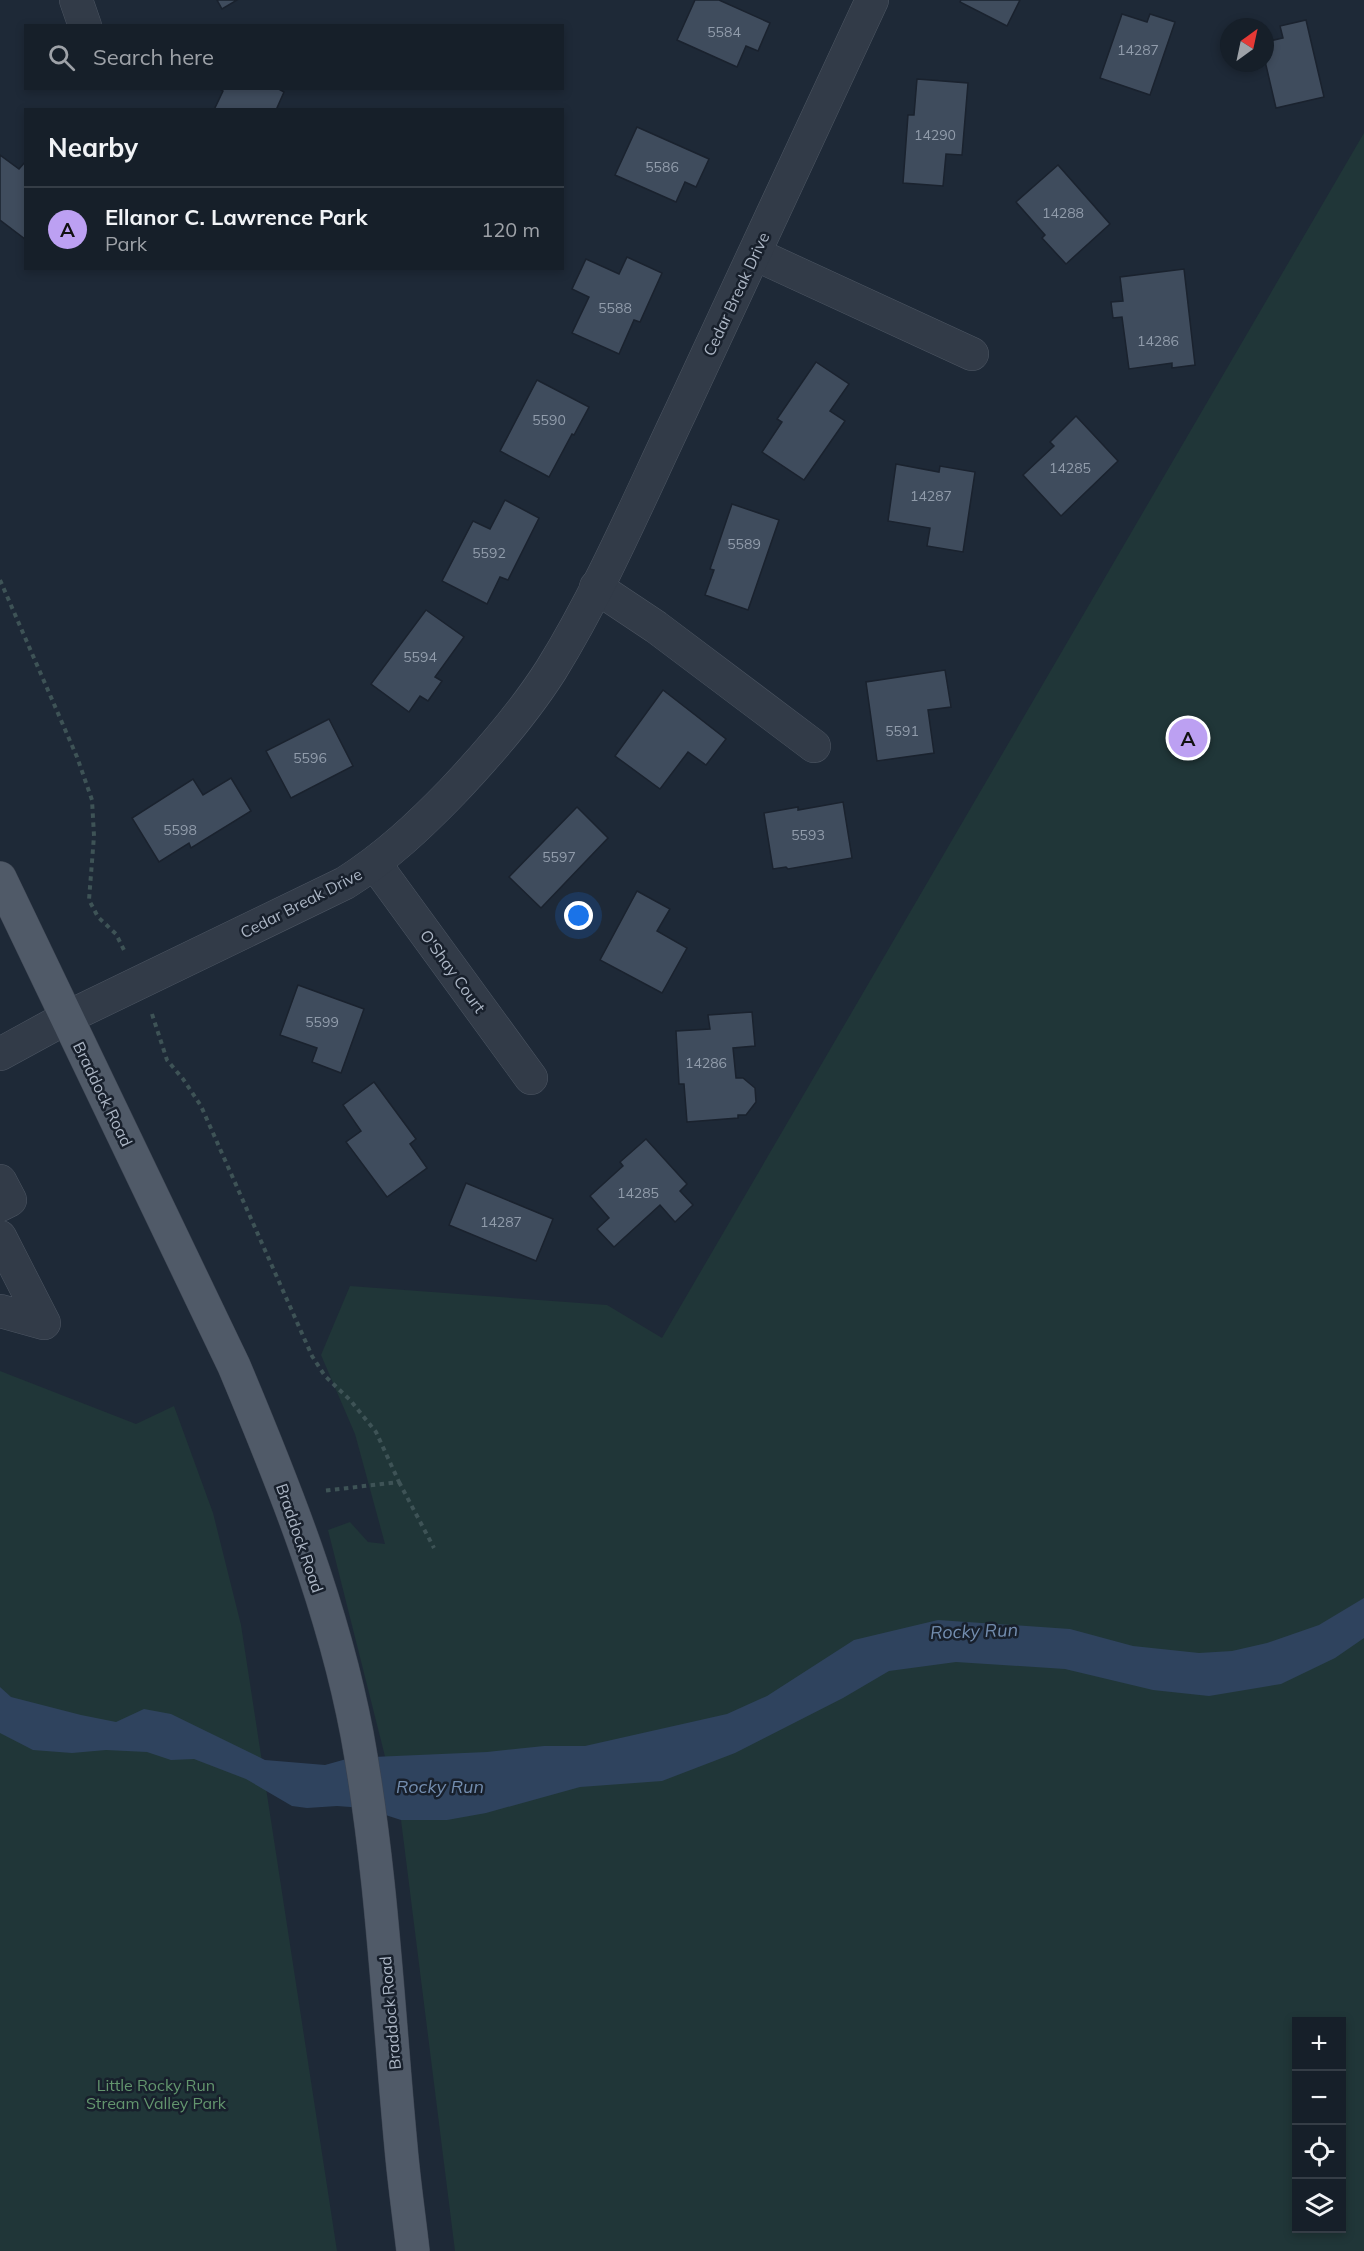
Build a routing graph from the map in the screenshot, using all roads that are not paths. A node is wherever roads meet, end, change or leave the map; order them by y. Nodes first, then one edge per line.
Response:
1 (76, 0) edge
2 (873, 0) edge
3 (84, 24) edge
4 (755, 254) junction
5 (972, 354) dead end
6 (596, 587) junction
7 (814, 747) dead end
8 (375, 864) junction
9 (0, 878) edge
10 (66, 1017) junction
11 (0, 1053) edge
12 (531, 1078) dead end
13 (0, 1181) edge
14 (0, 1206) edge
15 (0, 1237) edge
16 (0, 1311) edge
17 (413, 2251) edge

1 - 3 street
2 - 4 street, Cedar Break Drive
4 - 5 street
4 - 6 street, Cedar Break Drive
6 - 7 street
6 - 8 street, Cedar Break Drive
8 - 10 street, Cedar Break Drive
8 - 12 street, O'Shay Court
9 - 10 main road, Braddock Road
10 - 11 street, Cedar Break Drive
10 - 17 main road, Braddock Road
13 - 14 street
15 - 16 street

